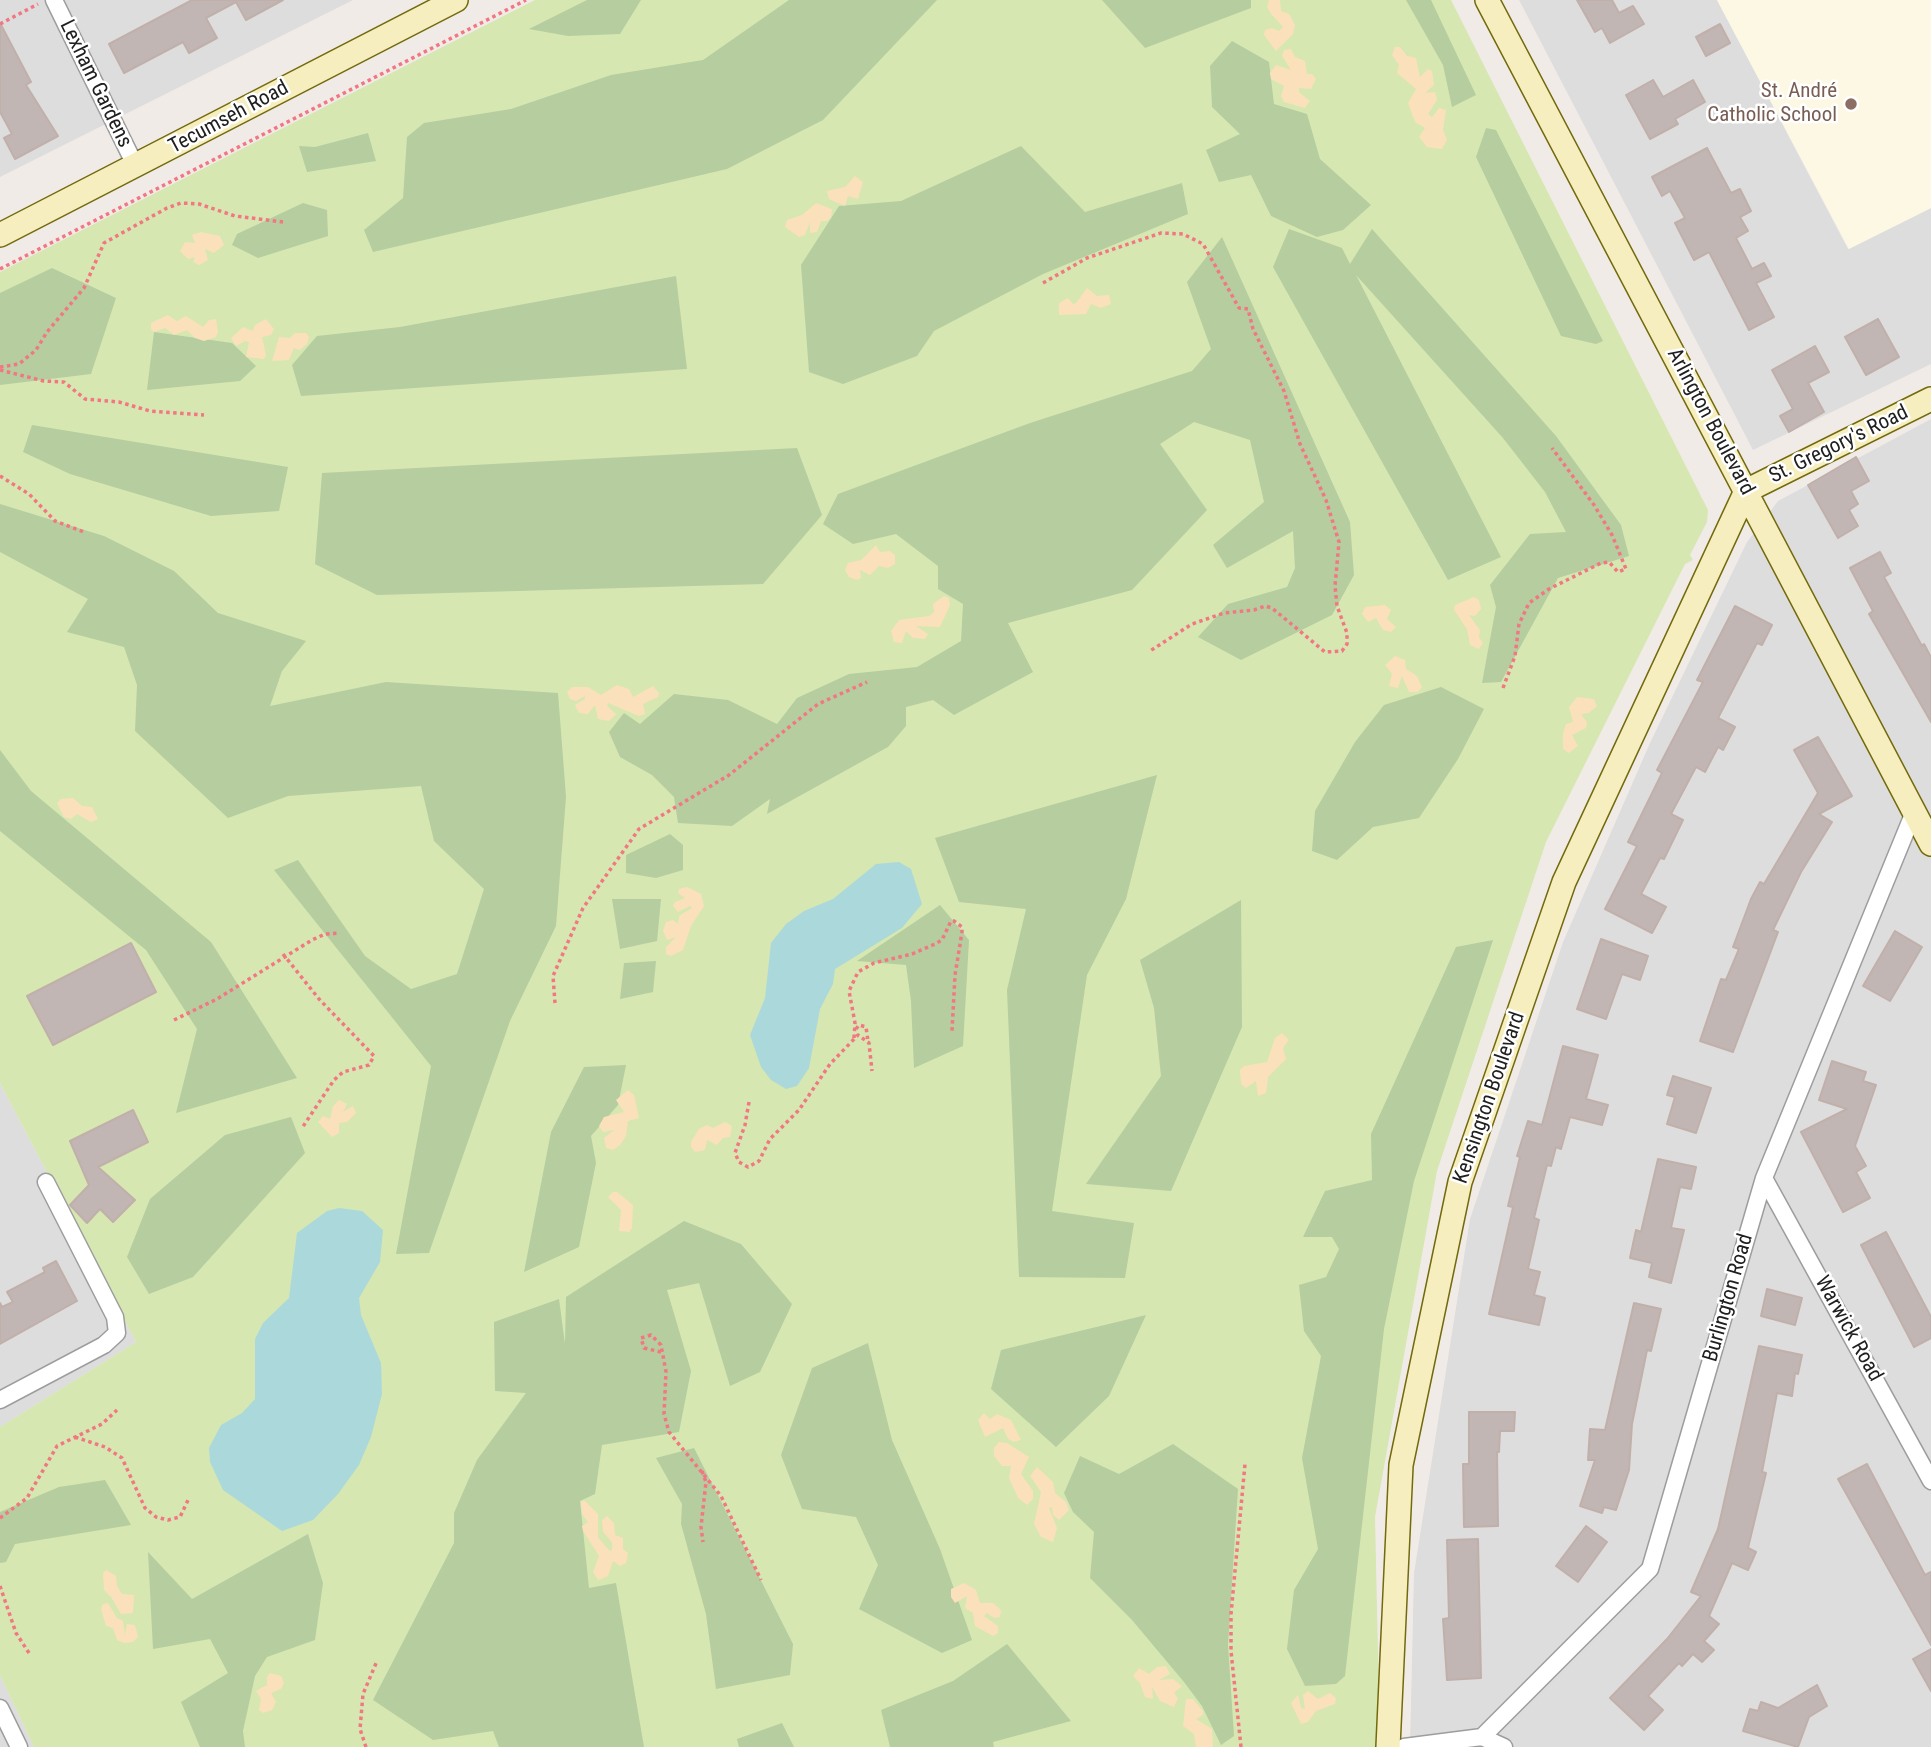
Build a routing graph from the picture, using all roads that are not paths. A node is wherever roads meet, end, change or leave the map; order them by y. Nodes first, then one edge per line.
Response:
1 (456, 0) edge
2 (1487, 0) edge
3 (55, 1) edge
4 (136, 167) junction
5 (0, 235) edge
6 (1931, 399) edge
7 (1746, 491) junction
8 (1914, 812) junction
9 (1931, 844) edge
10 (1764, 1178) junction
11 (46, 1182) dead end
12 (0, 1400) edge
13 (1931, 1481) edge
14 (0, 1708) edge
15 (1482, 1737) junction
16 (19, 1747) edge
17 (1388, 1747) edge
18 (1404, 1747) edge
19 (1504, 1747) edge

1 - 4 street, Tecumseh Road
2 - 7 street, Arlington Boulevard
3 - 4 street, Lexham Gardens
4 - 5 street, Tecumseh Road
6 - 7 street, St. Gregory's Road
7 - 8 street, Arlington Boulevard
7 - 17 street, Kensington Boulevard
8 - 9 street, Arlington Boulevard
8 - 10 street, Burlington Road
10 - 13 street, Warwick Road
10 - 15 street, Burlington Road
11 - 12 street
14 - 16 street
15 - 18 street
15 - 19 street

